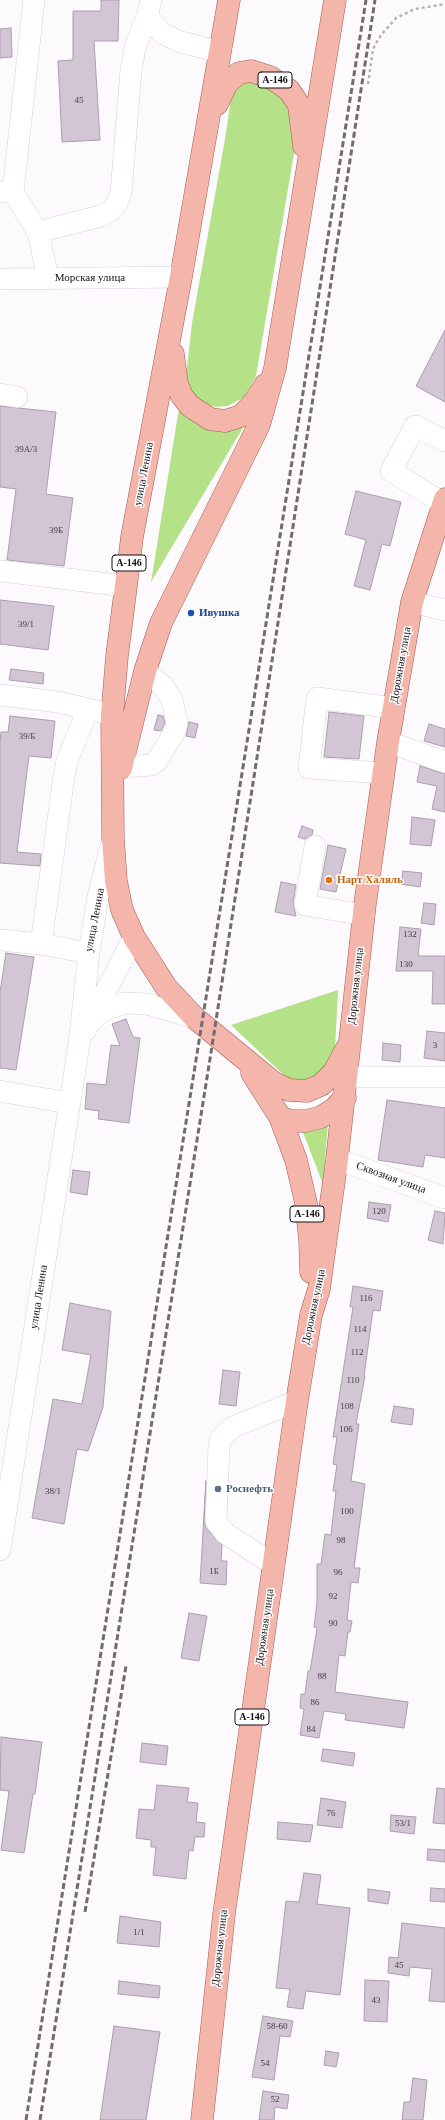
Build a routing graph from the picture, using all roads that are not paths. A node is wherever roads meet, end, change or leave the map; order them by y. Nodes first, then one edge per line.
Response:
1 (34, 0) edge
2 (229, 0) edge
3 (335, 0) edge
4 (149, 8) edge
5 (220, 52) junction
6 (203, 154) junction
7 (7, 192) edge
8 (304, 199) junction
9 (38, 232) junction
10 (181, 277) junction
11 (48, 278) junction
12 (0, 279) edge
13 (171, 332) junction
14 (275, 368) junction
15 (445, 441) edge
16 (444, 501) edge
17 (0, 571) edge
18 (126, 586) junction
19 (412, 602) junction
20 (445, 610) edge
21 (145, 671) junction
22 (0, 695) edge
23 (394, 708) junction
24 (88, 709) junction
25 (112, 716) junction
26 (388, 742) junction
27 (445, 762) edge
28 (121, 767) junction
29 (383, 773) junction
30 (114, 797) junction
31 (113, 838) junction
32 (315, 846) dead end
33 (364, 915) junction
34 (134, 937) junction
35 (0, 940) edge
36 (41, 944) junction
37 (88, 953) junction
38 (195, 1018) junction
39 (84, 1035) junction
40 (350, 1042) junction
41 (241, 1057) junction
42 (347, 1077) junction
43 (445, 1077) edge
44 (0, 1091) edge
45 (344, 1098) junction
46 (69, 1103) junction
47 (280, 1117) junction
48 (337, 1158) junction
49 (445, 1198) edge
50 (310, 1240) junction
51 (311, 1315) junction
52 (297, 1401) junction
53 (1, 1538) edge
54 (274, 1565) junction
55 (202, 2120) edge

1 - 7 street
2 - 5 main road, А-146
3 - 8 main road, А-146
4 - 5 street
4 - 9 street
5 - 6 main road, А-146
6 - 8 main road, А-146
6 - 10 main road, улица Ленина / А-146
7 - 9 street
8 - 14 main road, улица Ленина / А-146
9 - 11 street
10 - 11 street, Морская улица
10 - 13 main road, улица Ленина / А-146
11 - 12 street, Морская улица
13 - 14 main road, А-146
13 - 18 main road, улица Ленина / А-146
14 - 21 main road, улица Ленина / А-146
15 - 16 street
16 - 19 main road, Дорожная улица
17 - 18 street
18 - 25 main road, улица Ленина / А-146
19 - 20 street
19 - 23 main road, Дорожная улица
21 - 28 main road, улица Ленина / А-146
21 - 28 street
22 - 24 street
23 - 26 main road, Дорожная улица
23 - 29 street
24 - 25 street
24 - 36 street
25 - 30 main road, улица Ленина / А-146
26 - 27 street
26 - 29 main road, Дорожная улица
28 - 30 main road, улица Ленина / А-146
29 - 33 main road, Дорожная улица
30 - 31 main road, улица Ленина / А-146
31 - 34 main road, А-146
31 - 37 street, улица Ленина
32 - 33 street
33 - 40 main road, Дорожная улица
34 - 38 main road, А-146
34 - 39 street, улица Ленина
35 - 36 street
36 - 37 street
37 - 39 street, улица Ленина
38 - 39 street
38 - 41 main road, А-146
39 - 46 street, улица Ленина
40 - 41 main road
40 - 42 main road, Дорожная улица
41 - 47 main road, А-146
42 - 43 street
42 - 45 main road, Дорожная улица
44 - 46 street
45 - 47 main road
45 - 48 main road, Дорожная улица
46 - 53 street, улица Ленина
47 - 50 main road, А-146
48 - 49 street, Сквозная улица
48 - 50 main road
48 - 51 main road, Дорожная улица
50 - 51 main road, А-146
51 - 52 main road, Дорожная улица / А-146
52 - 54 main road, Дорожная улица / А-146
52 - 54 street
54 - 55 main road, Дорожная улица / А-146

